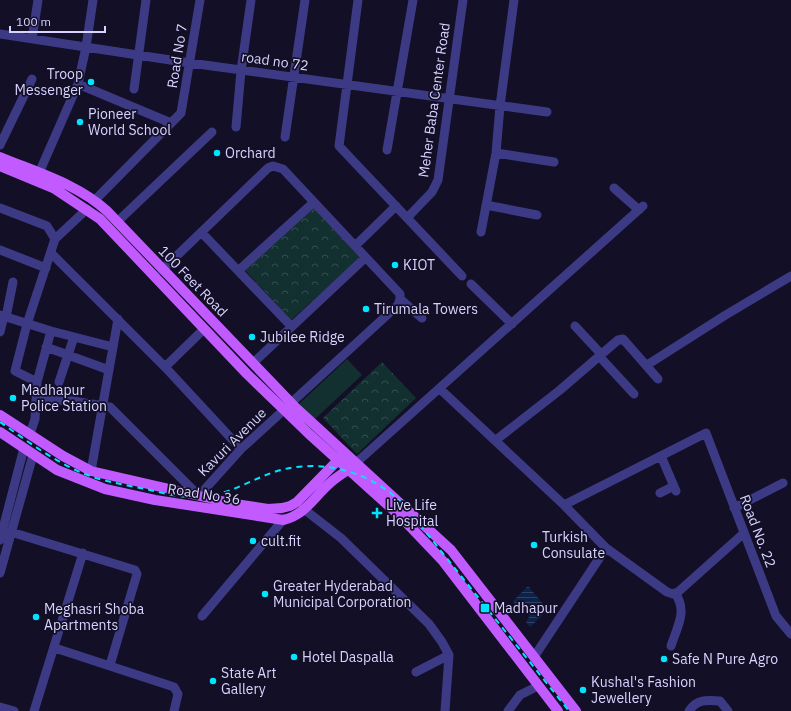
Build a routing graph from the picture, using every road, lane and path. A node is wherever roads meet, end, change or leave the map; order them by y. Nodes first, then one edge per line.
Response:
1 (38, 0) edge
2 (93, 0) edge
3 (146, 0) edge
4 (200, 0) edge
5 (252, 0) edge
6 (305, 0) edge
7 (358, 0) edge
8 (413, 0) edge
9 (462, 0) edge
10 (514, 0) edge
11 (0, 34) edge
12 (32, 39) junction
13 (86, 47) junction
14 (138, 55) junction
15 (190, 63) junction
16 (241, 71) junction
17 (294, 78) junction
18 (32, 79) dead end
19 (78, 84) junction
20 (346, 84) junction
21 (134, 89) dead end
22 (398, 92) junction
23 (448, 99) junction
24 (500, 106) junction
25 (547, 112) dead end
26 (171, 123) junction
27 (236, 127) dead end
28 (212, 132) dead end
29 (285, 137) dead end
30 (0, 145) edge
31 (387, 150) dead end
32 (496, 152) junction
33 (0, 157) edge
34 (554, 162) dead end
35 (0, 166) edge
36 (39, 173) junction
37 (614, 188) dead end
38 (95, 200) junction
39 (314, 202) junction
40 (396, 206) junction
41 (486, 206) junction
42 (0, 208) edge
43 (87, 209) junction
44 (537, 215) dead end
45 (407, 218) junction
46 (117, 222) junction
47 (481, 232) dead end
48 (202, 233) junction
49 (55, 239) junction
50 (355, 246) junction
51 (0, 250) edge
52 (51, 253) junction
53 (365, 258) junction
54 (146, 260) junction
55 (46, 268) junction
56 (162, 270) junction
57 (238, 270) junction
58 (462, 276) dead end
59 (791, 276) edge
60 (13, 282) dead end
61 (471, 284) dead end
62 (400, 299) junction
63 (3, 316) edge
64 (422, 318) dead end
65 (118, 319) junction
66 (27, 324) junction
67 (512, 324) junction
68 (291, 326) junction
69 (575, 326) dead end
70 (204, 329) junction
71 (51, 331) junction
72 (0, 332) edge
73 (74, 337) junction
74 (46, 347) junction
75 (113, 347) junction
76 (68, 355) junction
77 (600, 355) junction
78 (253, 363) junction
79 (647, 365) junction
80 (165, 367) junction
81 (109, 370) junction
82 (658, 379) dead end
83 (37, 382) junction
84 (59, 382) dead end
85 (440, 389) junction
86 (634, 394) dead end
87 (36, 400) junction
88 (103, 405) junction
89 (288, 406) junction
90 (0, 415) edge
91 (0, 432) edge
92 (30, 434) junction
93 (496, 440) junction
94 (24, 448) junction
95 (241, 449) junction
96 (33, 455) junction
97 (342, 456) junction
98 (661, 456) junction
99 (353, 466) junction
100 (92, 471) junction
101 (23, 474) junction
102 (127, 480) junction
103 (783, 483) dead end
104 (123, 493) junction
105 (660, 493) dead end
106 (200, 495) junction
107 (564, 505) junction
108 (734, 508) junction
109 (305, 510) junction
110 (283, 520) junction
111 (12, 532) junction
112 (744, 533) junction
113 (0, 540) edge
114 (606, 548) junction
115 (83, 553) junction
116 (0, 573) edge
117 (675, 593) junction
118 (202, 616) dead end
119 (791, 634) edge
120 (671, 646) dead end
121 (55, 648) junction
122 (449, 655) junction
123 (534, 657) junction
124 (110, 665) junction
125 (416, 672) dead end
126 (538, 686) junction
127 (0, 707) edge
128 (14, 711) edge
129 (34, 711) edge
130 (174, 711) edge
131 (445, 711) edge
132 (508, 711) edge
133 (558, 711) edge
134 (576, 711) edge
135 (689, 711) edge
136 (728, 711) edge

1 - 12 street
2 - 13 street
3 - 14 street
4 - 15 street, Road No 7
5 - 16 street
6 - 17 street
7 - 20 street
8 - 22 street
9 - 23 street, Meher Baba Center Road
10 - 24 street
11 - 12 street, road no 72
12 - 13 street, road no 72
13 - 14 street, road no 72
13 - 19 street
14 - 15 street, road no 72
14 - 21 street
15 - 16 street, road no 72
15 - 26 street, Road No 7
16 - 17 street, road no 72
16 - 27 street
17 - 20 street, road no 72
17 - 29 street
18 - 30 street
19 - 26 street
19 - 36 street
20 - 22 street, road no 72
20 - 40 street
22 - 23 street, road no 72
22 - 31 street
23 - 24 street, road no 72
23 - 45 street, Meher Baba Center Road
24 - 25 street, road no 72
24 - 32 street
26 - 38 street, Road No 7
28 - 46 street
32 - 34 street
32 - 41 street
33 - 36 main road, 100 Feet Road
35 - 43 main road, 100 Feet Road
36 - 38 main road, 100 Feet Road
37 - 67 street
38 - 46 main road, 100 Feet Road
39 - 48 street
39 - 50 street
39 - 57 street
40 - 45 street
40 - 50 street
41 - 44 street
41 - 47 street
42 - 49 street
43 - 49 street
43 - 54 main road, 100 Feet Road
45 - 58 street
46 - 54 main road, 100 Feet Road
48 - 56 street
48 - 57 street
49 - 52 street
50 - 53 street
51 - 55 street
52 - 55 street
52 - 65 street
53 - 62 street
53 - 68 street
54 - 56 main road, 100 Feet Road
54 - 70 main road, 100 Feet Road
55 - 66 street
56 - 78 main road, 100 Feet Road
57 - 68 street
59 - 79 street
60 - 63 street
61 - 67 street
62 - 64 street
62 - 89 street, Kavuri Avenue
63 - 66 street
63 - 72 street
65 - 75 street
65 - 80 street
66 - 71 street
66 - 83 street
67 - 85 street
68 - 78 street
69 - 77 street
70 - 80 street
70 - 89 main road, 100 Feet Road
71 - 73 street
71 - 74 street
73 - 75 street
73 - 76 street
74 - 76 street
74 - 83 street
75 - 81 street
76 - 81 street
76 - 84 street
77 - 79 street
77 - 86 street
77 - 93 street
78 - 89 main road, 100 Feet Road
79 - 82 street
80 - 95 street
81 - 88 street
83 - 87 street
85 - 93 street
85 - 99 street
87 - 88 street
87 - 92 street
88 - 100 street
88 - 106 street
89 - 95 street, Kavuri Avenue
89 - 97 main road, 100 Feet Road
90 - 92 main road, Road No 36
91 - 94 main road, Road No 36
92 - 100 main road, Road No 36
93 - 107 street
94 - 96 main road, Road No 36
94 - 101 street
95 - 106 street, Kavuri Avenue
96 - 101 street
96 - 104 main road, Road No 36
97 - 99 main road, 100 Feet Road
97 - 106 main road, Road No 36
98 - 105 street
98 - 107 street
98 - 108 street, Road No. 22
99 - 109 main road
99 - 123 main road
99 - 126 main road
100 - 102 main road, Road No 36
101 - 111 street
101 - 113 street
102 - 104 main road
102 - 106 main road, Road No 36
103 - 108 street
104 - 110 main road, Road No 36
107 - 114 street
108 - 112 street, Road No. 22
109 - 110 main road
109 - 122 street
110 - 118 street
111 - 115 street
111 - 116 street
112 - 117 street
112 - 119 street, Road No. 22
114 - 117 street
114 - 123 street
115 - 121 street
115 - 124 street
117 - 120 street
121 - 124 street
121 - 129 street
122 - 125 street
122 - 131 street
123 - 134 main road
124 - 130 street
126 - 132 street
126 - 133 main road
127 - 128 street
135 - 136 street

